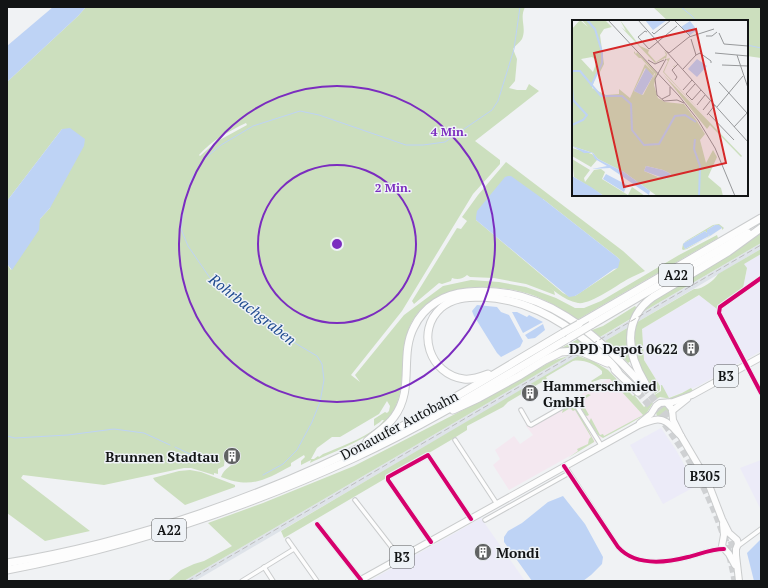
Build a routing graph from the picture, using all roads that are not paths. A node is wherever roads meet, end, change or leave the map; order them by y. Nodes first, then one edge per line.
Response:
1 (761, 218) edge
2 (761, 227) edge
3 (761, 278) edge
4 (588, 323) junction
5 (566, 336) junction
6 (761, 357) edge
7 (747, 365) junction
8 (500, 371) junction
9 (618, 372) junction
10 (638, 392) tunnel mouth
11 (761, 393) edge
12 (692, 395) junction
13 (667, 403) junction
14 (521, 410) dead end
15 (654, 410) junction
16 (672, 413) junction
17 (432, 418) junction
18 (661, 420) junction
19 (639, 425) junction
20 (681, 436) junction
21 (455, 440) dead end
22 (600, 445) junction
23 (359, 448) junction
24 (564, 466) junction
25 (569, 473) junction
26 (356, 500) dead end
27 (498, 504) junction
28 (471, 518) junction
29 (722, 519) junction
30 (485, 520) dead end
31 (317, 524) dead end
32 (761, 529) edge
33 (734, 537) junction
34 (749, 538) junction
35 (288, 540) dead end
36 (723, 540) junction
37 (431, 542) junction
38 (737, 547) junction
39 (294, 549) junction
40 (711, 550) junction
41 (726, 550) junction
42 (400, 558) junction
43 (7, 563) edge
44 (264, 567) junction
45 (7, 570) edge
46 (737, 570) junction
47 (360, 580) edge
48 (242, 581) edge
49 (273, 581) edge
50 (317, 581) edge
51 (739, 581) edge

1 - 4 highway, Donauufer Autobahn / A22
2 - 4 highway, Donauufer Autobahn / A22
2 - 23 highway
3 - 7 street
4 - 5 highway, Donauufer Autobahn / A22, bridge
5 - 8 highway, Donauufer Autobahn / A22
5 - 17 highway, Donauufer Autobahn / A22
6 - 7 main road, B3
7 - 11 street
7 - 12 main road, B3
8 - 9 highway
8 - 23 highway, Donauufer Autobahn / A22
9 - 10 highway
9 - 17 highway
12 - 13 main road, B3
12 - 16 main road, B3
13 - 15 main road, B3
13 - 16 main road
14 - 22 street
15 - 18 main road
15 - 19 main road, B3
16 - 18 main road, B3
16 - 20 main road, B305
17 - 45 highway, Donauufer Autobahn / A22
18 - 19 main road, B3
18 - 20 main road, B305
19 - 22 main road, B3
20 - 29 main road, B305
21 - 27 street
22 - 24 main road, B3
23 - 43 highway, Donauufer Autobahn / A22
24 - 25 street
24 - 27 main road, B3
25 - 30 street
25 - 40 street
26 - 42 street
27 - 28 main road, B3
28 - 37 main road, B3
28 - 37 street
29 - 33 main road, B305
29 - 36 main road, B305
31 - 47 street
32 - 34 street
33 - 34 street
33 - 36 main road
33 - 38 main road, B305
34 - 38 street
35 - 39 street
36 - 40 street
36 - 41 main road, B305
37 - 42 main road, B3
38 - 41 main road
38 - 46 main road, B305
39 - 44 street
39 - 50 street
40 - 41 street
41 - 46 main road, B305
42 - 47 main road, B3
44 - 48 street
44 - 49 street
46 - 51 main road, B305

